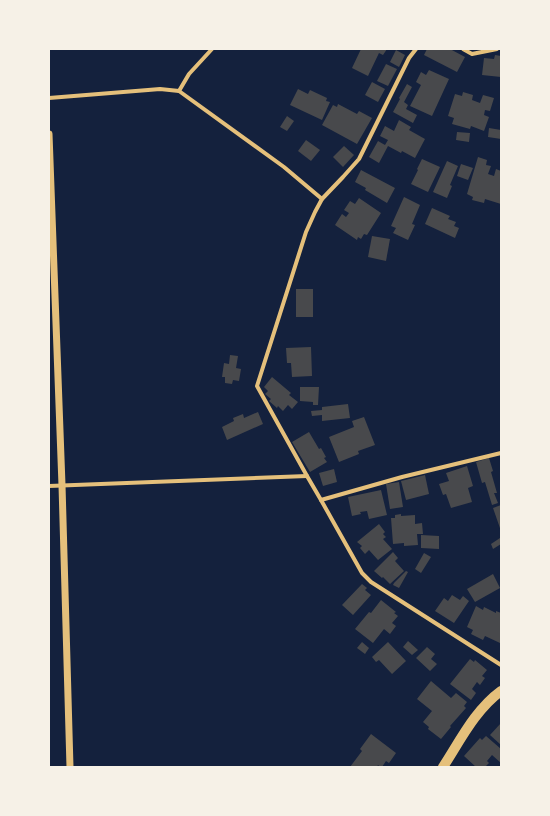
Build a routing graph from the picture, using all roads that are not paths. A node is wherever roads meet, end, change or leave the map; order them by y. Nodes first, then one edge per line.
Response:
1 (212, 49) edge
2 (416, 49) edge
3 (464, 49) edge
4 (497, 49) edge
5 (179, 91) junction
6 (49, 98) edge
7 (49, 134) edge
8 (322, 199) junction
9 (501, 453) edge
10 (306, 476) junction
11 (62, 485) junction
12 (49, 486) edge
13 (321, 500) junction
14 (501, 665) edge
15 (501, 691) edge
16 (70, 767) edge
17 (443, 767) edge

1 - 5 street
2 - 8 street
3 - 4 street
5 - 6 street
5 - 8 street
7 - 11 street
8 - 10 street
9 - 13 street
10 - 11 street
10 - 13 street
11 - 12 street
11 - 16 street
13 - 14 street
15 - 17 main road

